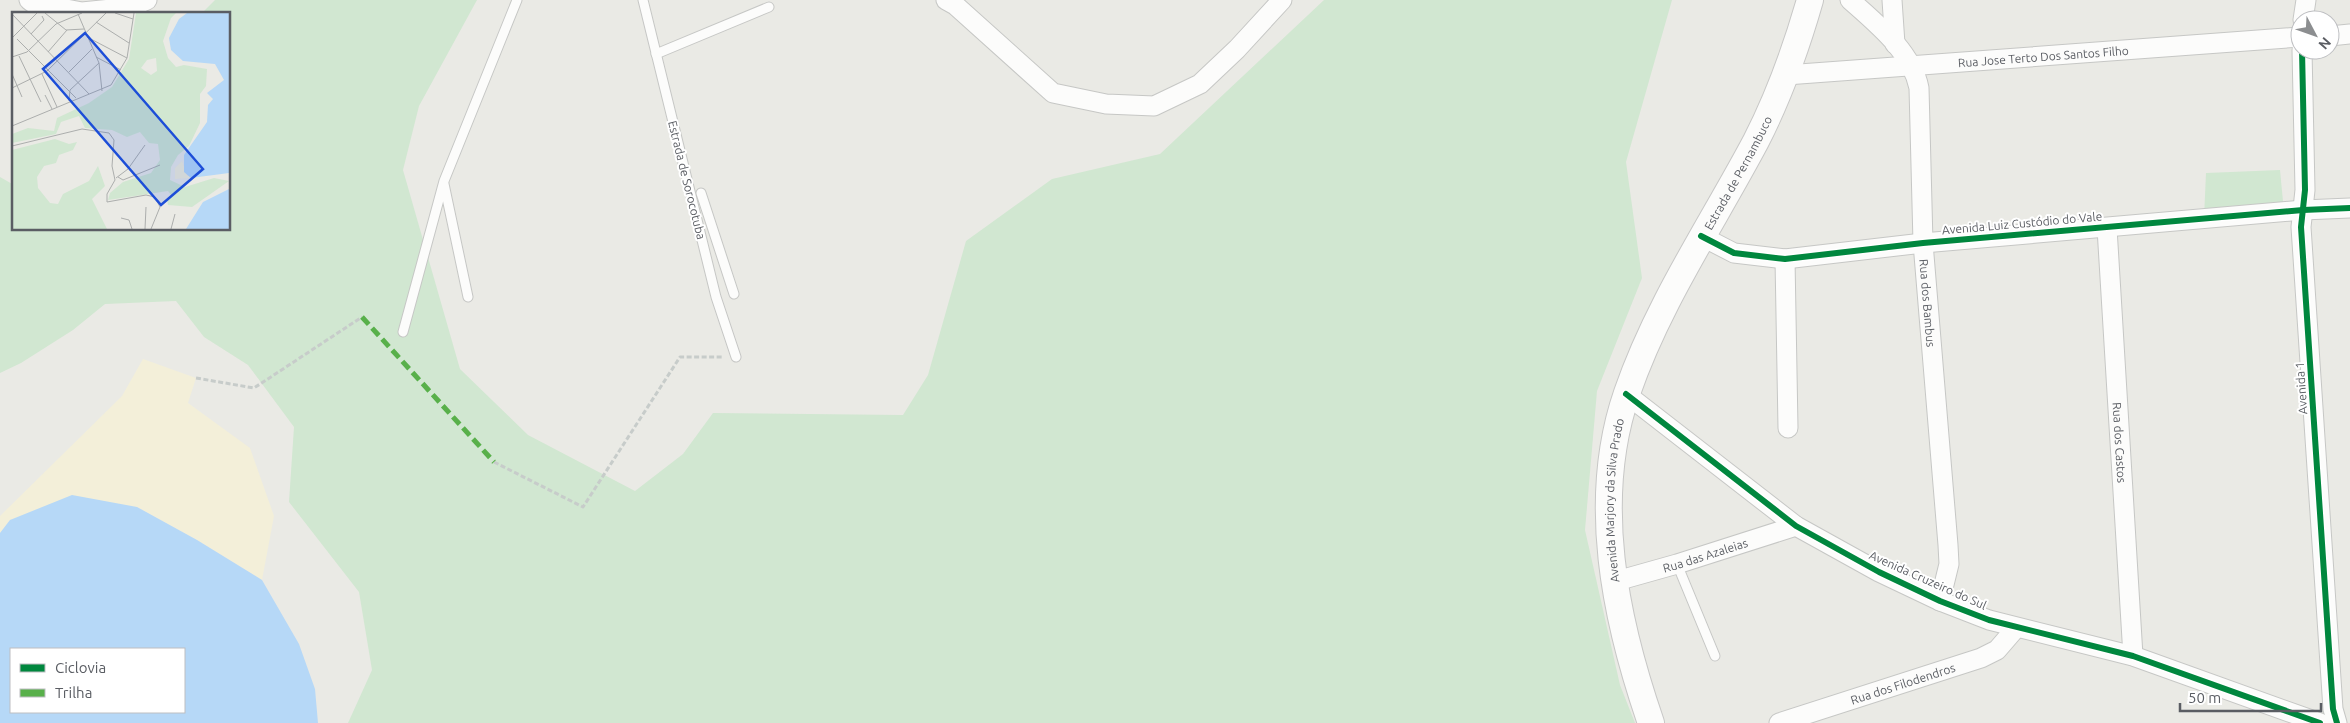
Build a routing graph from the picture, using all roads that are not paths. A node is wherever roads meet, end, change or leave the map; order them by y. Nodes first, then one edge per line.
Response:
1 (29, 0) edge
2 (147, 0) edge
3 (516, 0) edge
4 (644, 0) edge
5 (946, 0) edge
6 (1282, 0) edge
7 (1810, 0) edge
8 (1850, 0) edge
9 (1892, 0) edge
10 (769, 7) dead end
11 (2290, 39) edge
12 (1895, 44) junction
13 (656, 54) junction
14 (2302, 60) edge
15 (1913, 67) junction
16 (1786, 75) junction
17 (444, 181) junction
18 (701, 193) dead end
19 (2350, 208) edge
20 (2303, 210) junction
21 (2107, 228) junction
22 (1701, 236) junction
23 (1923, 243) junction
24 (1785, 259) junction
25 (728, 276) junction
26 (712, 282) junction
27 (734, 294) dead end
28 (468, 296) dead end
29 (403, 332) dead end
30 (736, 357) road end
31 (1626, 394) junction
32 (1788, 428) dead end
33 (1796, 526) junction
34 (1677, 564) junction
35 (1613, 582) junction
36 (1940, 601) junction
37 (2016, 628) junction
38 (1715, 656) dead end
39 (2133, 656) junction
40 (2290, 718) edge
41 (1651, 723) edge
42 (1779, 723) edge
43 (2320, 723) edge
44 (2337, 723) edge

1 - 2 street
3 - 17 lane
4 - 13 lane, Estrada de Sorocotuba
5 - 6 street
7 - 16 main road, Estrada de Pernambuco
8 - 12 street, Rua dos Bambus
9 - 12 street
10 - 13 lane
11 - 15 street, Rua Jose Terto Dos Santos Filho
12 - 15 street, Rua dos Bambus
13 - 26 lane, Estrada de Sorocotuba
14 - 20 street, Avenida 1
15 - 16 street, Rua Jose Terto Dos Santos Filho
15 - 23 street, Rua dos Bambus
16 - 22 main road, Estrada de Pernambuco
17 - 28 lane
17 - 29 lane
18 - 25 lane
19 - 20 street, Avenida Luiz Custódio do Vale
20 - 21 street, Avenida Luiz Custódio do Vale
20 - 44 street, Avenida 1
21 - 23 street, Avenida Luiz Custódio do Vale
21 - 39 street, Rua dos Castos
22 - 24 street, Avenida Luiz Custódio do Vale
22 - 31 main road, Estrada de Pernambuco
23 - 24 street, Avenida Luiz Custódio do Vale
23 - 36 street, Rua dos Bambus
24 - 32 street
25 - 26 lane
25 - 27 lane
26 - 30 lane, Estrada de Sorocotuba
31 - 33 street, Avenida Cruzeiro do Sul
31 - 35 main road, Avenida Marjory da Silva Prado
33 - 34 street, Rua das Azaleias
33 - 36 street, Avenida Cruzeiro do Sul
34 - 35 street, Rua das Azaleias
34 - 38 lane
35 - 41 main road, Avenida Marjory da Silva Prado
36 - 37 street, Avenida Cruzeiro do Sul
37 - 39 street, Avenida Cruzeiro do Sul
37 - 42 street, Rua dos Filodendros
39 - 40 street, Avenida Cruzeiro do Sul
40 - 43 street, Avenida Cruzeiro do Sul

